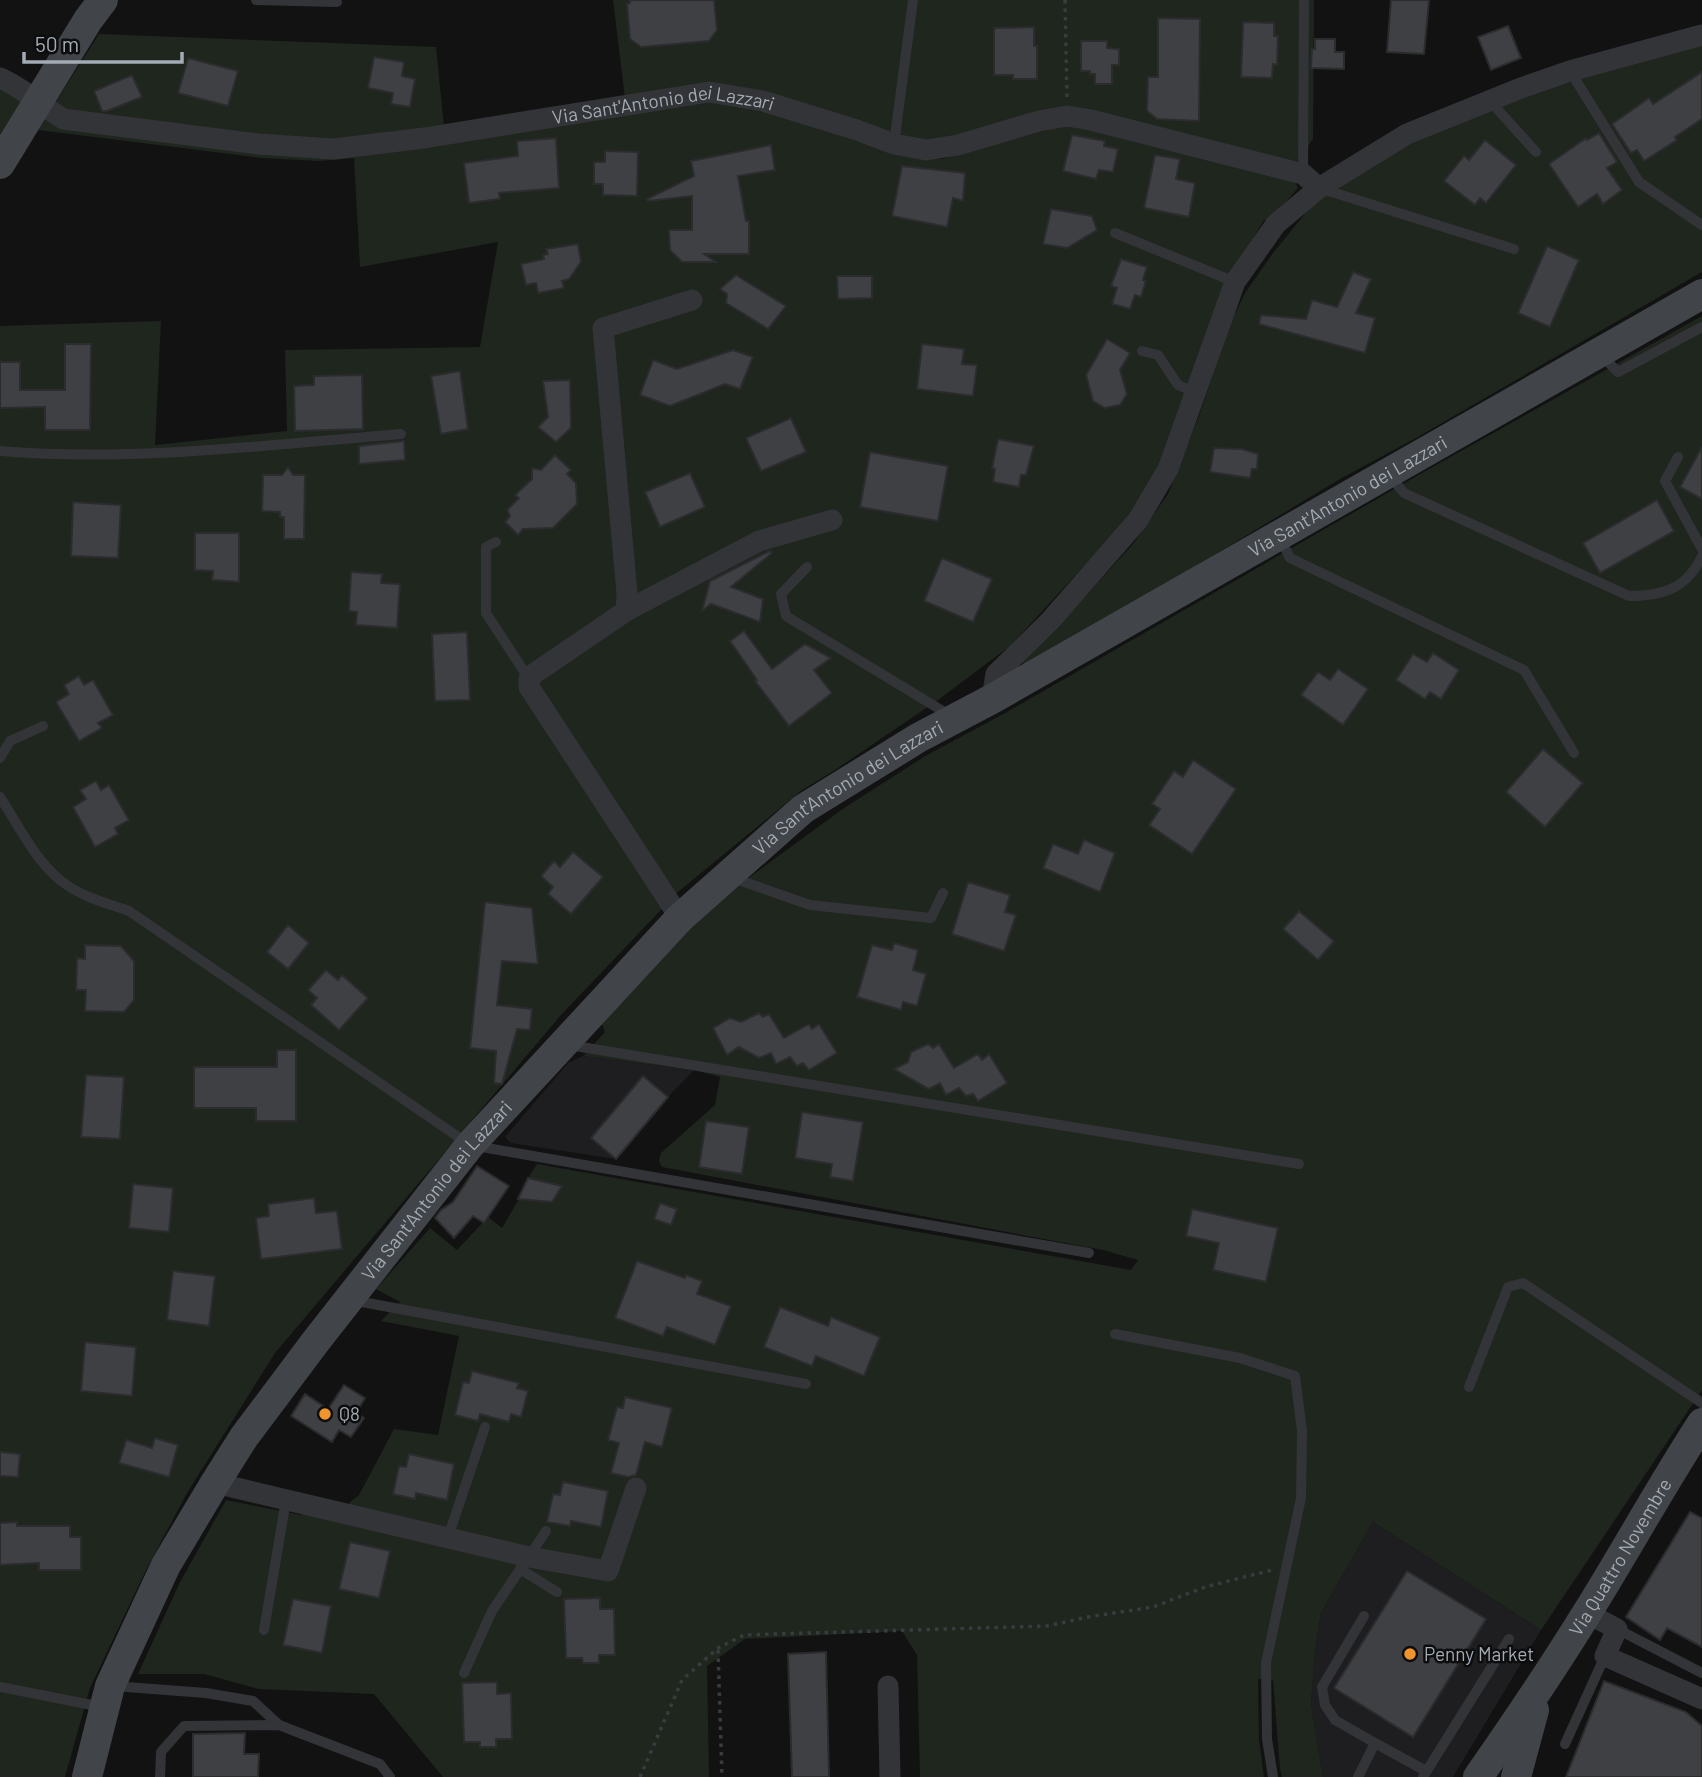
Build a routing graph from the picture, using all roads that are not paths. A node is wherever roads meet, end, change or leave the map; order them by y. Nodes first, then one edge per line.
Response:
1 (103, 0) edge
2 (256, 0) edge
3 (913, 0) edge
4 (1304, 0) edge
5 (337, 2) dead end
6 (1702, 35) edge
7 (1570, 71) junction
8 (0, 78) edge
9 (1490, 101) junction
10 (38, 103) junction
11 (894, 144) junction
12 (1536, 152) dead end
13 (0, 164) edge
14 (1303, 174) junction
15 (1319, 188) junction
16 (1702, 225) edge
17 (1115, 233) dead end
18 (1514, 249) dead end
19 (1236, 282) junction
20 (1702, 294) edge
21 (692, 300) dead end
22 (1702, 327) edge
23 (1142, 351) dead end
24 (1600, 353) junction
25 (1195, 392) junction
26 (401, 434) dead end
27 (0, 451) edge
28 (1678, 457) dead end
29 (1388, 473) junction
30 (832, 520) dead end
31 (1279, 536) junction
32 (496, 542) dead end
33 (1702, 549) edge
34 (1702, 556) edge
35 (807, 567) dead end
36 (626, 611) junction
37 (529, 679) junction
38 (992, 699) junction
39 (954, 718) junction
40 (43, 726) dead end
41 (1574, 753) dead end
42 (0, 758) edge
43 (0, 797) edge
44 (727, 876) junction
45 (943, 893) dead end
46 (680, 918) junction
47 (563, 1044) junction
48 (470, 1145) junction
49 (1299, 1164) dead end
50 (1089, 1252) dead end
51 (349, 1300) junction
52 (1115, 1334) dead end
53 (806, 1384) dead end
54 (1469, 1387) dead end
55 (1702, 1404) edge
56 (1702, 1423) edge
57 (485, 1427) dead end
58 (215, 1483) junction
59 (636, 1488) dead end
60 (286, 1500) junction
61 (546, 1531) dead end
62 (448, 1537) junction
63 (525, 1563) junction
64 (557, 1592) dead end
65 (1587, 1613) junction
66 (1364, 1616) dead end
67 (1617, 1629) junction
68 (264, 1630) dead end
69 (1509, 1639) dead end
70 (1605, 1656) junction
71 (464, 1673) dead end
72 (1702, 1673) edge
73 (888, 1686) dead end
74 (0, 1687) edge
75 (1539, 1689) junction
76 (107, 1697) junction
77 (1702, 1699) edge
78 (279, 1725) junction
79 (1375, 1743) junction
80 (1565, 1744) dead end
81 (1424, 1774) edge
82 (87, 1777) edge
83 (160, 1777) edge
84 (390, 1777) edge
85 (890, 1777) edge
86 (1273, 1777) edge
87 (1357, 1777) edge
88 (1478, 1777) edge
89 (1516, 1777) edge

1 - 10 street
2 - 5 lane
3 - 11 lane
4 - 14 lane
6 - 7 street
7 - 9 street
7 - 16 lane
8 - 10 street, Via Sant'Antonio dei Lazzari
9 - 12 lane
9 - 15 street
10 - 11 street, Via Sant'Antonio dei Lazzari
10 - 13 street
11 - 14 street, Via Sant'Antonio dei Lazzari
14 - 15 street, Via Sant'Antonio dei Lazzari
15 - 18 lane
15 - 19 street
17 - 19 lane
19 - 25 street
20 - 24 street, Via Sant'Antonio dei Lazzari
21 - 36 street
22 - 24 lane
23 - 25 lane
24 - 29 street, Via Sant'Antonio dei Lazzari
25 - 38 street
26 - 27 lane
28 - 33 lane
29 - 31 street, Via Sant'Antonio dei Lazzari
29 - 34 lane
30 - 36 street
31 - 38 street, Via Sant'Antonio dei Lazzari
31 - 41 lane
32 - 37 lane
35 - 39 lane
36 - 37 street
37 - 46 street
38 - 39 street, Via Sant'Antonio dei Lazzari
39 - 44 street, Via Sant'Antonio dei Lazzari
40 - 42 lane
43 - 48 lane
44 - 45 lane
44 - 46 street, Via Sant'Antonio dei Lazzari
46 - 47 street, Via Sant'Antonio dei Lazzari
47 - 48 street, Via Sant'Antonio dei Lazzari
47 - 49 lane
48 - 50 lane
48 - 51 street, Via Sant'Antonio dei Lazzari
51 - 53 lane
51 - 58 street, Via Sant'Antonio dei Lazzari
52 - 86 lane
54 - 55 lane
56 - 65 street, Via Quattro Novembre
57 - 62 lane
58 - 60 street
58 - 76 street, Via Sant'Antonio dei Lazzari
59 - 63 street
60 - 62 street
60 - 68 lane
61 - 63 lane
62 - 63 street
63 - 64 lane
63 - 71 lane
65 - 67 street
65 - 75 street, Via Quattro Novembre
66 - 79 lane
67 - 70 street
67 - 72 lane
69 - 81 lane
70 - 77 street
70 - 80 lane
73 - 85 street
74 - 76 lane
75 - 88 street, Via Quattro Novembre
75 - 89 street, Via Quattro Novembre
76 - 78 lane
76 - 82 street, Via Sant'Antonio dei Lazzari
78 - 83 lane
78 - 84 lane
79 - 81 lane
79 - 87 lane

